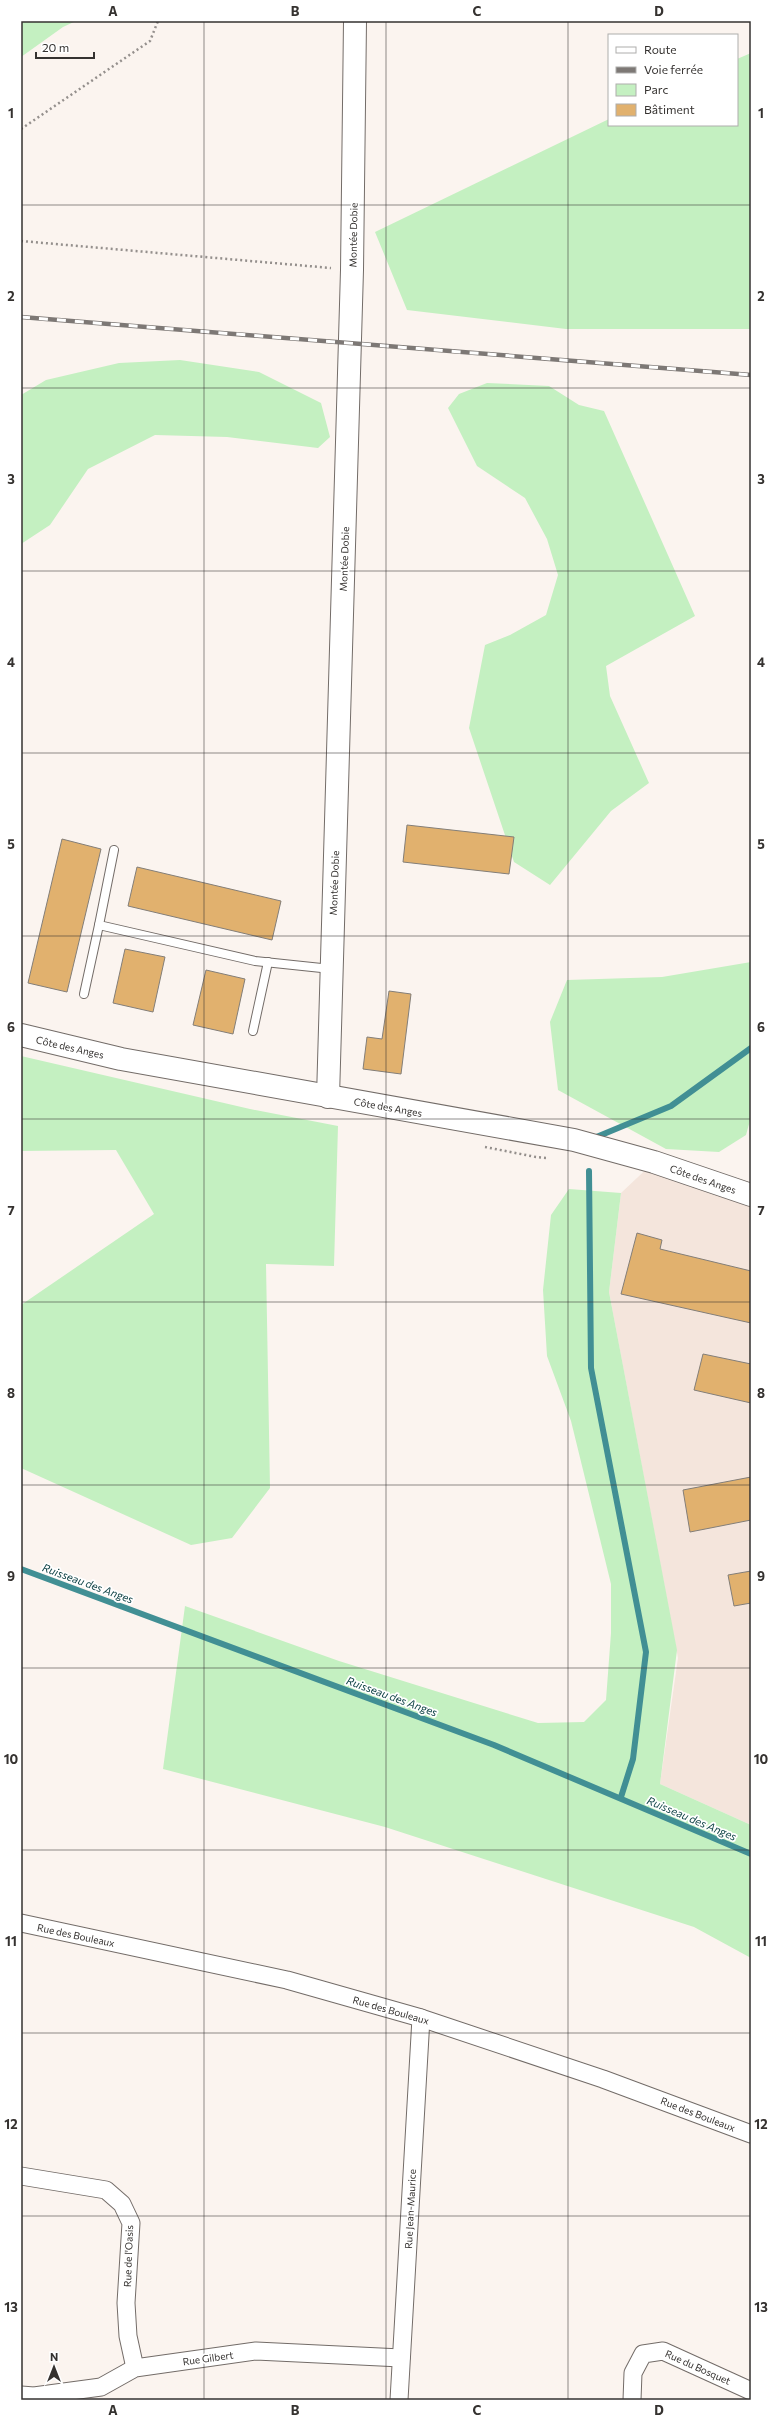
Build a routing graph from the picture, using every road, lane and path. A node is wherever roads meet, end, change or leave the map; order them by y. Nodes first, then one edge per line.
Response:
1 (158, 21) edge
2 (355, 21) edge
3 (21, 129) edge
4 (21, 241) edge
5 (352, 270) junction
6 (114, 850) dead end
7 (99, 925) junction
8 (268, 962) junction
9 (332, 969) junction
10 (84, 994) dead end
11 (253, 1031) dead end
12 (21, 1035) edge
13 (328, 1097) junction
14 (751, 1195) edge
15 (21, 1923) edge
16 (421, 2018) junction
17 (751, 2134) edge
18 (21, 2176) edge
19 (401, 2358) junction
20 (135, 2368) junction
21 (751, 2391) edge
22 (101, 2393) edge
23 (21, 2395) edge
24 (399, 2400) edge
25 (632, 2400) edge

1 - 3 path
2 - 5 street, Montée Dobie
4 - 5 path
5 - 9 street, Montée Dobie
6 - 7 lane
7 - 8 lane
7 - 10 lane
8 - 9 lane
8 - 11 lane
9 - 13 street, Montée Dobie
12 - 13 street, Côte des Anges
13 - 14 street, Côte des Anges
15 - 16 street, Rue des Bouleaux
16 - 17 street, Rue des Bouleaux
16 - 19 street, Rue Jean-Maurice
18 - 20 street, Rue de l'Oasis
19 - 20 street, Rue Gilbert
19 - 24 street, Rue Jean-Maurice
20 - 22 street, Rue Gilbert
21 - 25 street, Rue du Bosquet
22 - 23 street, Rue Gilbert

